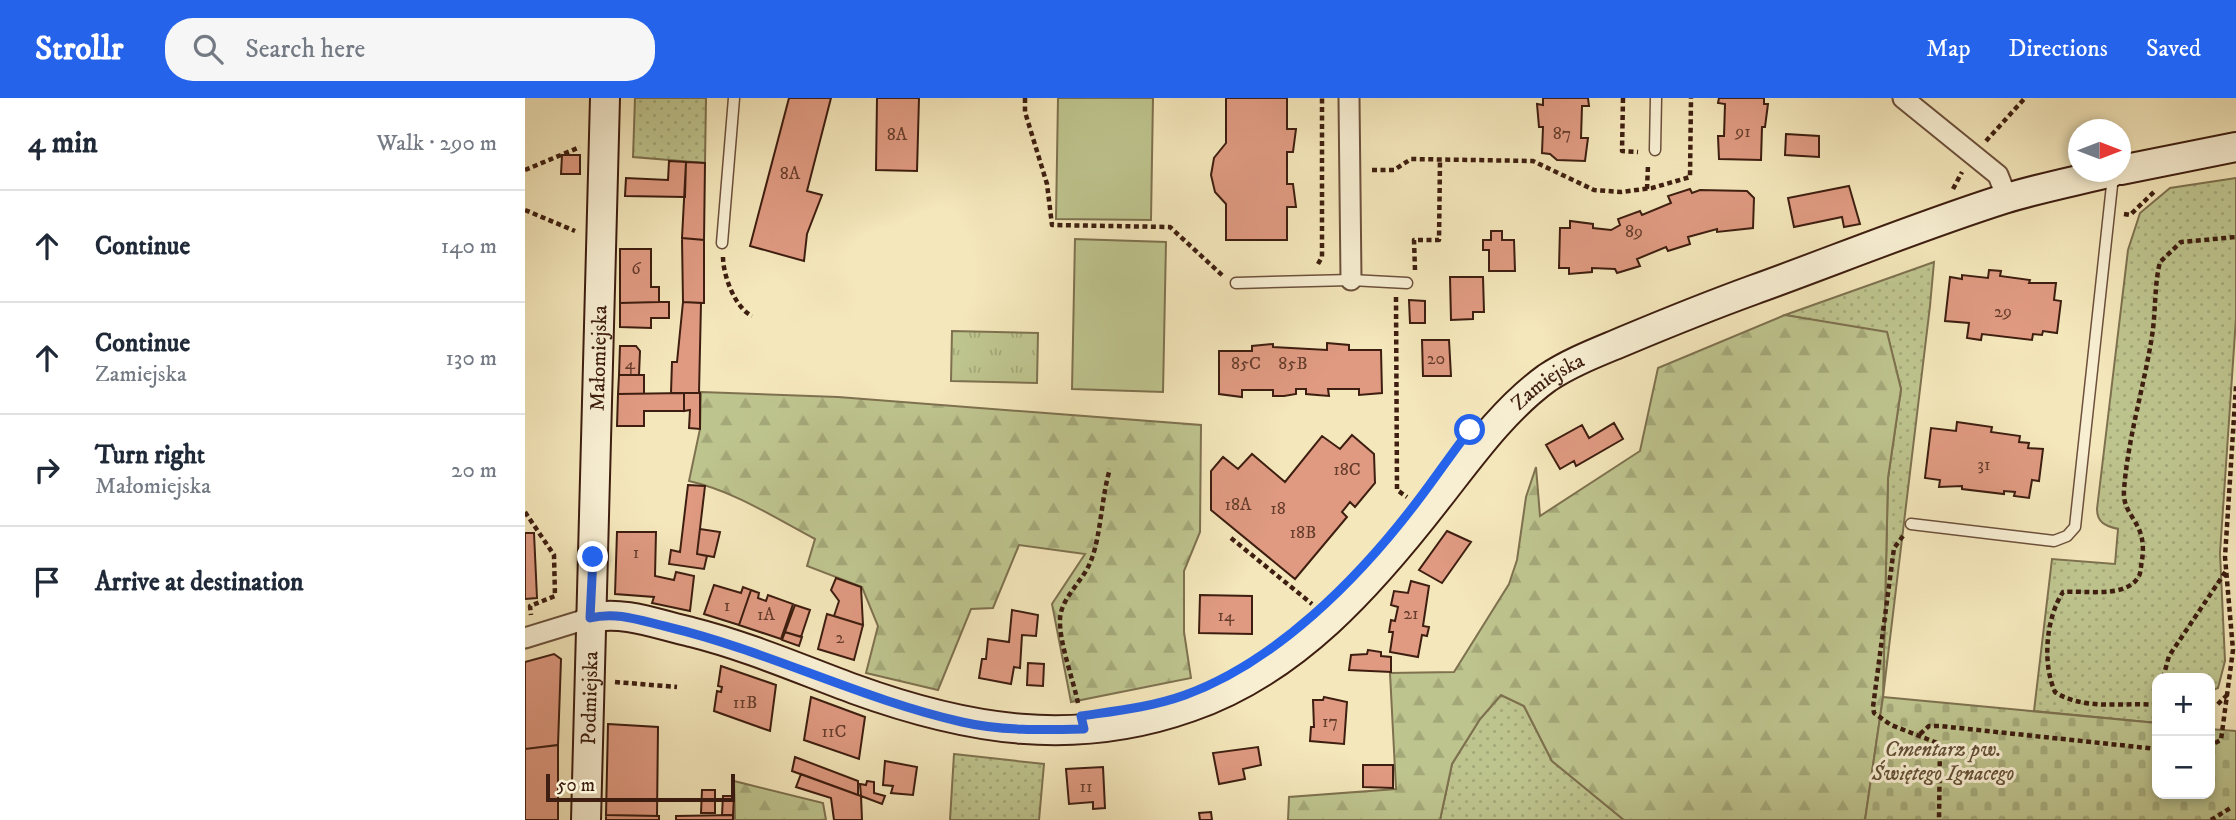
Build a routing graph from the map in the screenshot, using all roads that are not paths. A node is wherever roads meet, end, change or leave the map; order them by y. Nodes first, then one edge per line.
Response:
1 (605, 98) edge
2 (734, 98) edge
3 (1349, 98) edge
4 (1656, 98) edge
5 (1903, 98) edge
6 (2236, 148) edge
7 (1652, 151) road end
8 (2131, 168) edge
9 (2072, 182) edge
10 (2112, 182) edge
11 (2007, 198) junction
12 (722, 243) road end
13 (1351, 280) junction
14 (1235, 283) road end
15 (1407, 283) dead end
16 (1911, 524) road end
17 (590, 618) junction
18 (525, 638) edge
19 (586, 820) edge

1 - 17 street, Małomiejska
2 - 12 lane
3 - 13 street
4 - 7 lane
5 - 11 street
6 - 8 street
9 - 11 street, Zamiejska
10 - 16 lane
11 - 17 street, Zamiejska
13 - 14 lane
13 - 15 lane
17 - 18 street
17 - 19 street, Podmiejska

